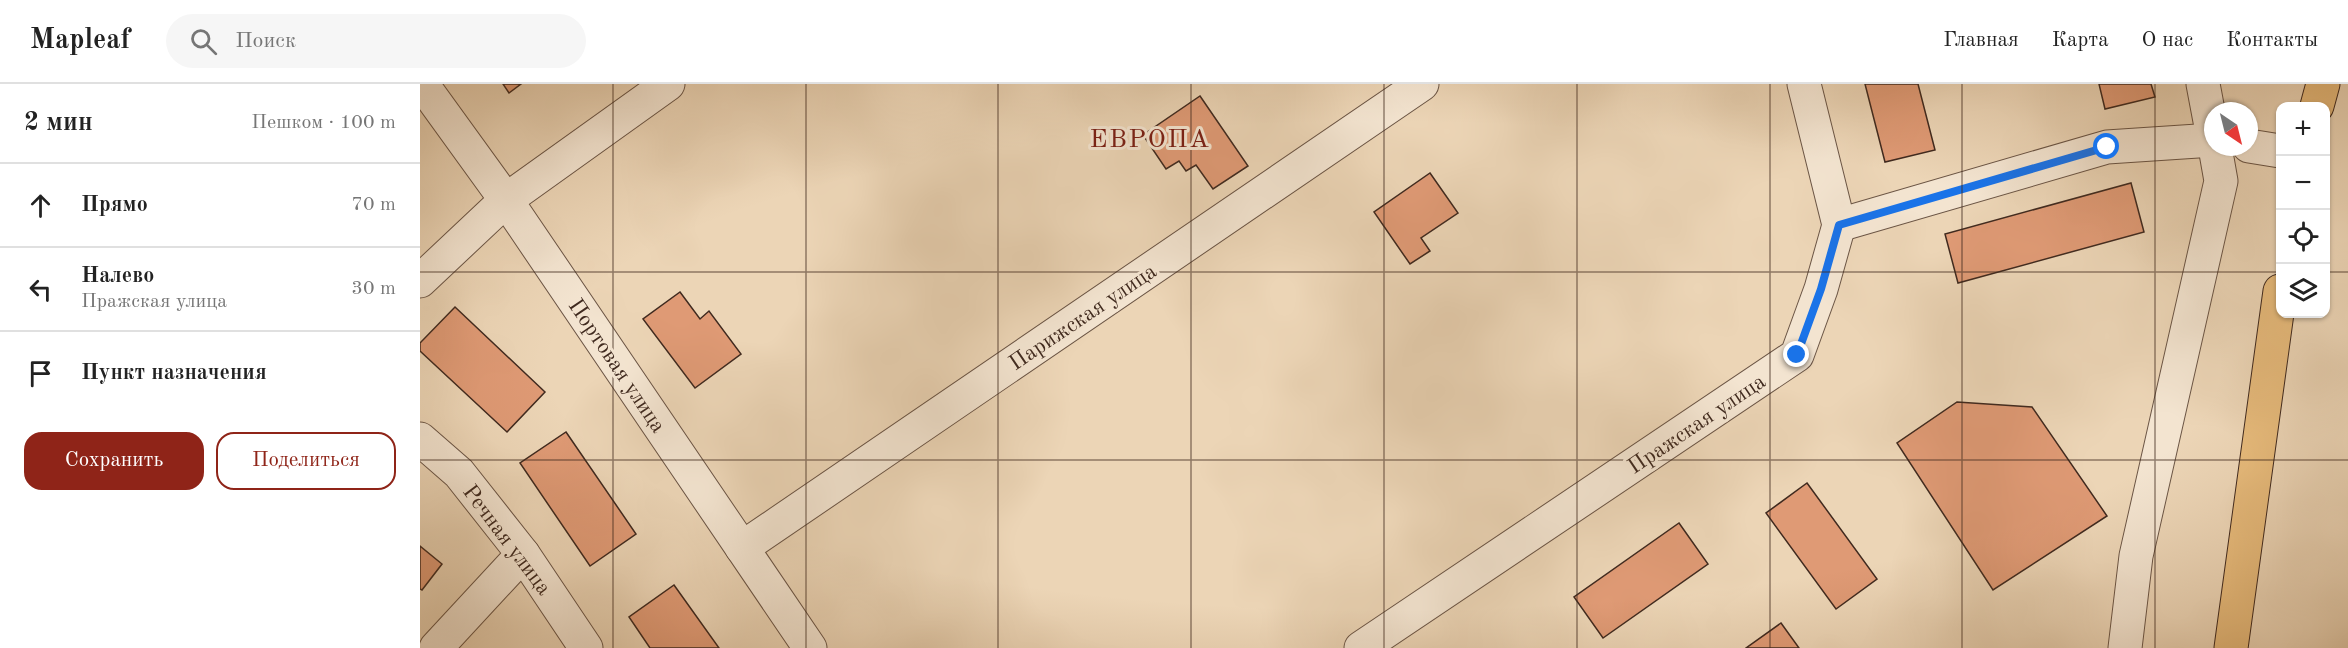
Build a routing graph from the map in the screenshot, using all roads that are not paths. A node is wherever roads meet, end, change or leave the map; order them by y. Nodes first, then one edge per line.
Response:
1 (422, 84) edge
2 (668, 84) edge
3 (1422, 84) edge
4 (1804, 84) edge
5 (2203, 84) edge
6 (2323, 84) edge
7 (2206, 102) edge
8 (2319, 102) edge
9 (2204, 139) edge
10 (2258, 147) edge
11 (2276, 150) edge
12 (2217, 156) edge
13 (506, 200) junction
14 (1839, 225) junction
15 (420, 281) edge
16 (2276, 318) edge
17 (420, 439) edge
18 (742, 548) junction
19 (524, 554) junction
20 (436, 648) edge
21 (586, 648) edge
22 (810, 648) edge
23 (1361, 648) edge
24 (2125, 648) edge
25 (2230, 648) edge

1 - 13 street, Портовая улица
2 - 13 street
3 - 18 street, Парижская улица
4 - 14 street, Пражская улица
5 - 7 street
6 - 8 main road
9 - 14 street
10 - 11 street
12 - 24 street
13 - 15 street
13 - 18 street, Портовая улица
14 - 23 street, Пражская улица
16 - 25 main road
17 - 19 street, Речная улица
18 - 22 street, Портовая улица
19 - 20 street
19 - 21 street, Речная улица

